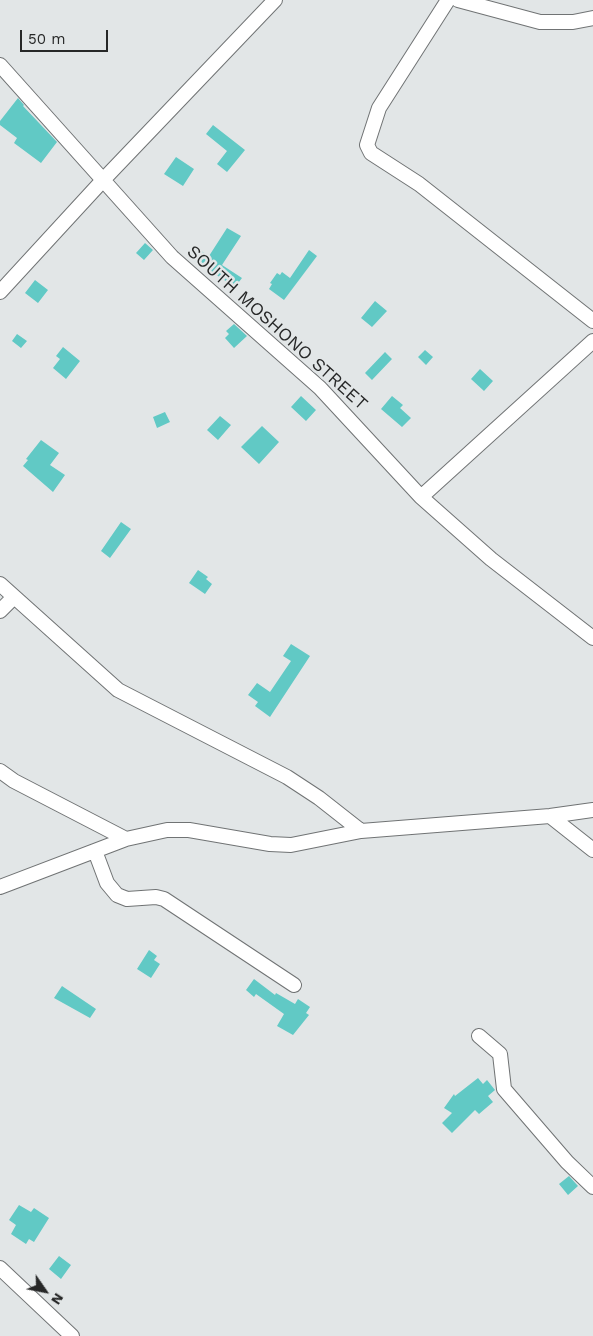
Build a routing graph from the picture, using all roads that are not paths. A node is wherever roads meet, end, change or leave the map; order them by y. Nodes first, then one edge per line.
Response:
1 (275, 0) edge
2 (448, 0) edge
3 (458, 0) edge
4 (593, 18) edge
5 (0, 64) edge
6 (104, 179) junction
7 (0, 292) edge
8 (593, 321) edge
9 (593, 341) edge
10 (421, 498) junction
11 (0, 584) edge
12 (14, 597) junction
13 (0, 611) edge
14 (593, 638) edge
15 (0, 771) edge
16 (593, 810) edge
17 (550, 816) junction
18 (361, 831) junction
19 (126, 840) junction
20 (593, 850) edge
21 (94, 851) junction
22 (0, 887) edge
23 (294, 985) dead end
24 (479, 1036) dead end
25 (593, 1186) edge
26 (0, 1268) edge
27 (72, 1336) edge

1 - 6 street
2 - 8 street
3 - 4 street
5 - 6 street, SOUTH MOSHONO STREET
6 - 7 street
6 - 10 street, SOUTH MOSHONO STREET
9 - 10 street
10 - 14 street, SOUTH MOSHONO STREET
11 - 12 street
12 - 13 street
12 - 18 street
15 - 19 street
16 - 17 street
17 - 18 street
17 - 20 street
18 - 19 street
19 - 21 street
21 - 22 street
21 - 23 street
24 - 25 street
26 - 27 street

